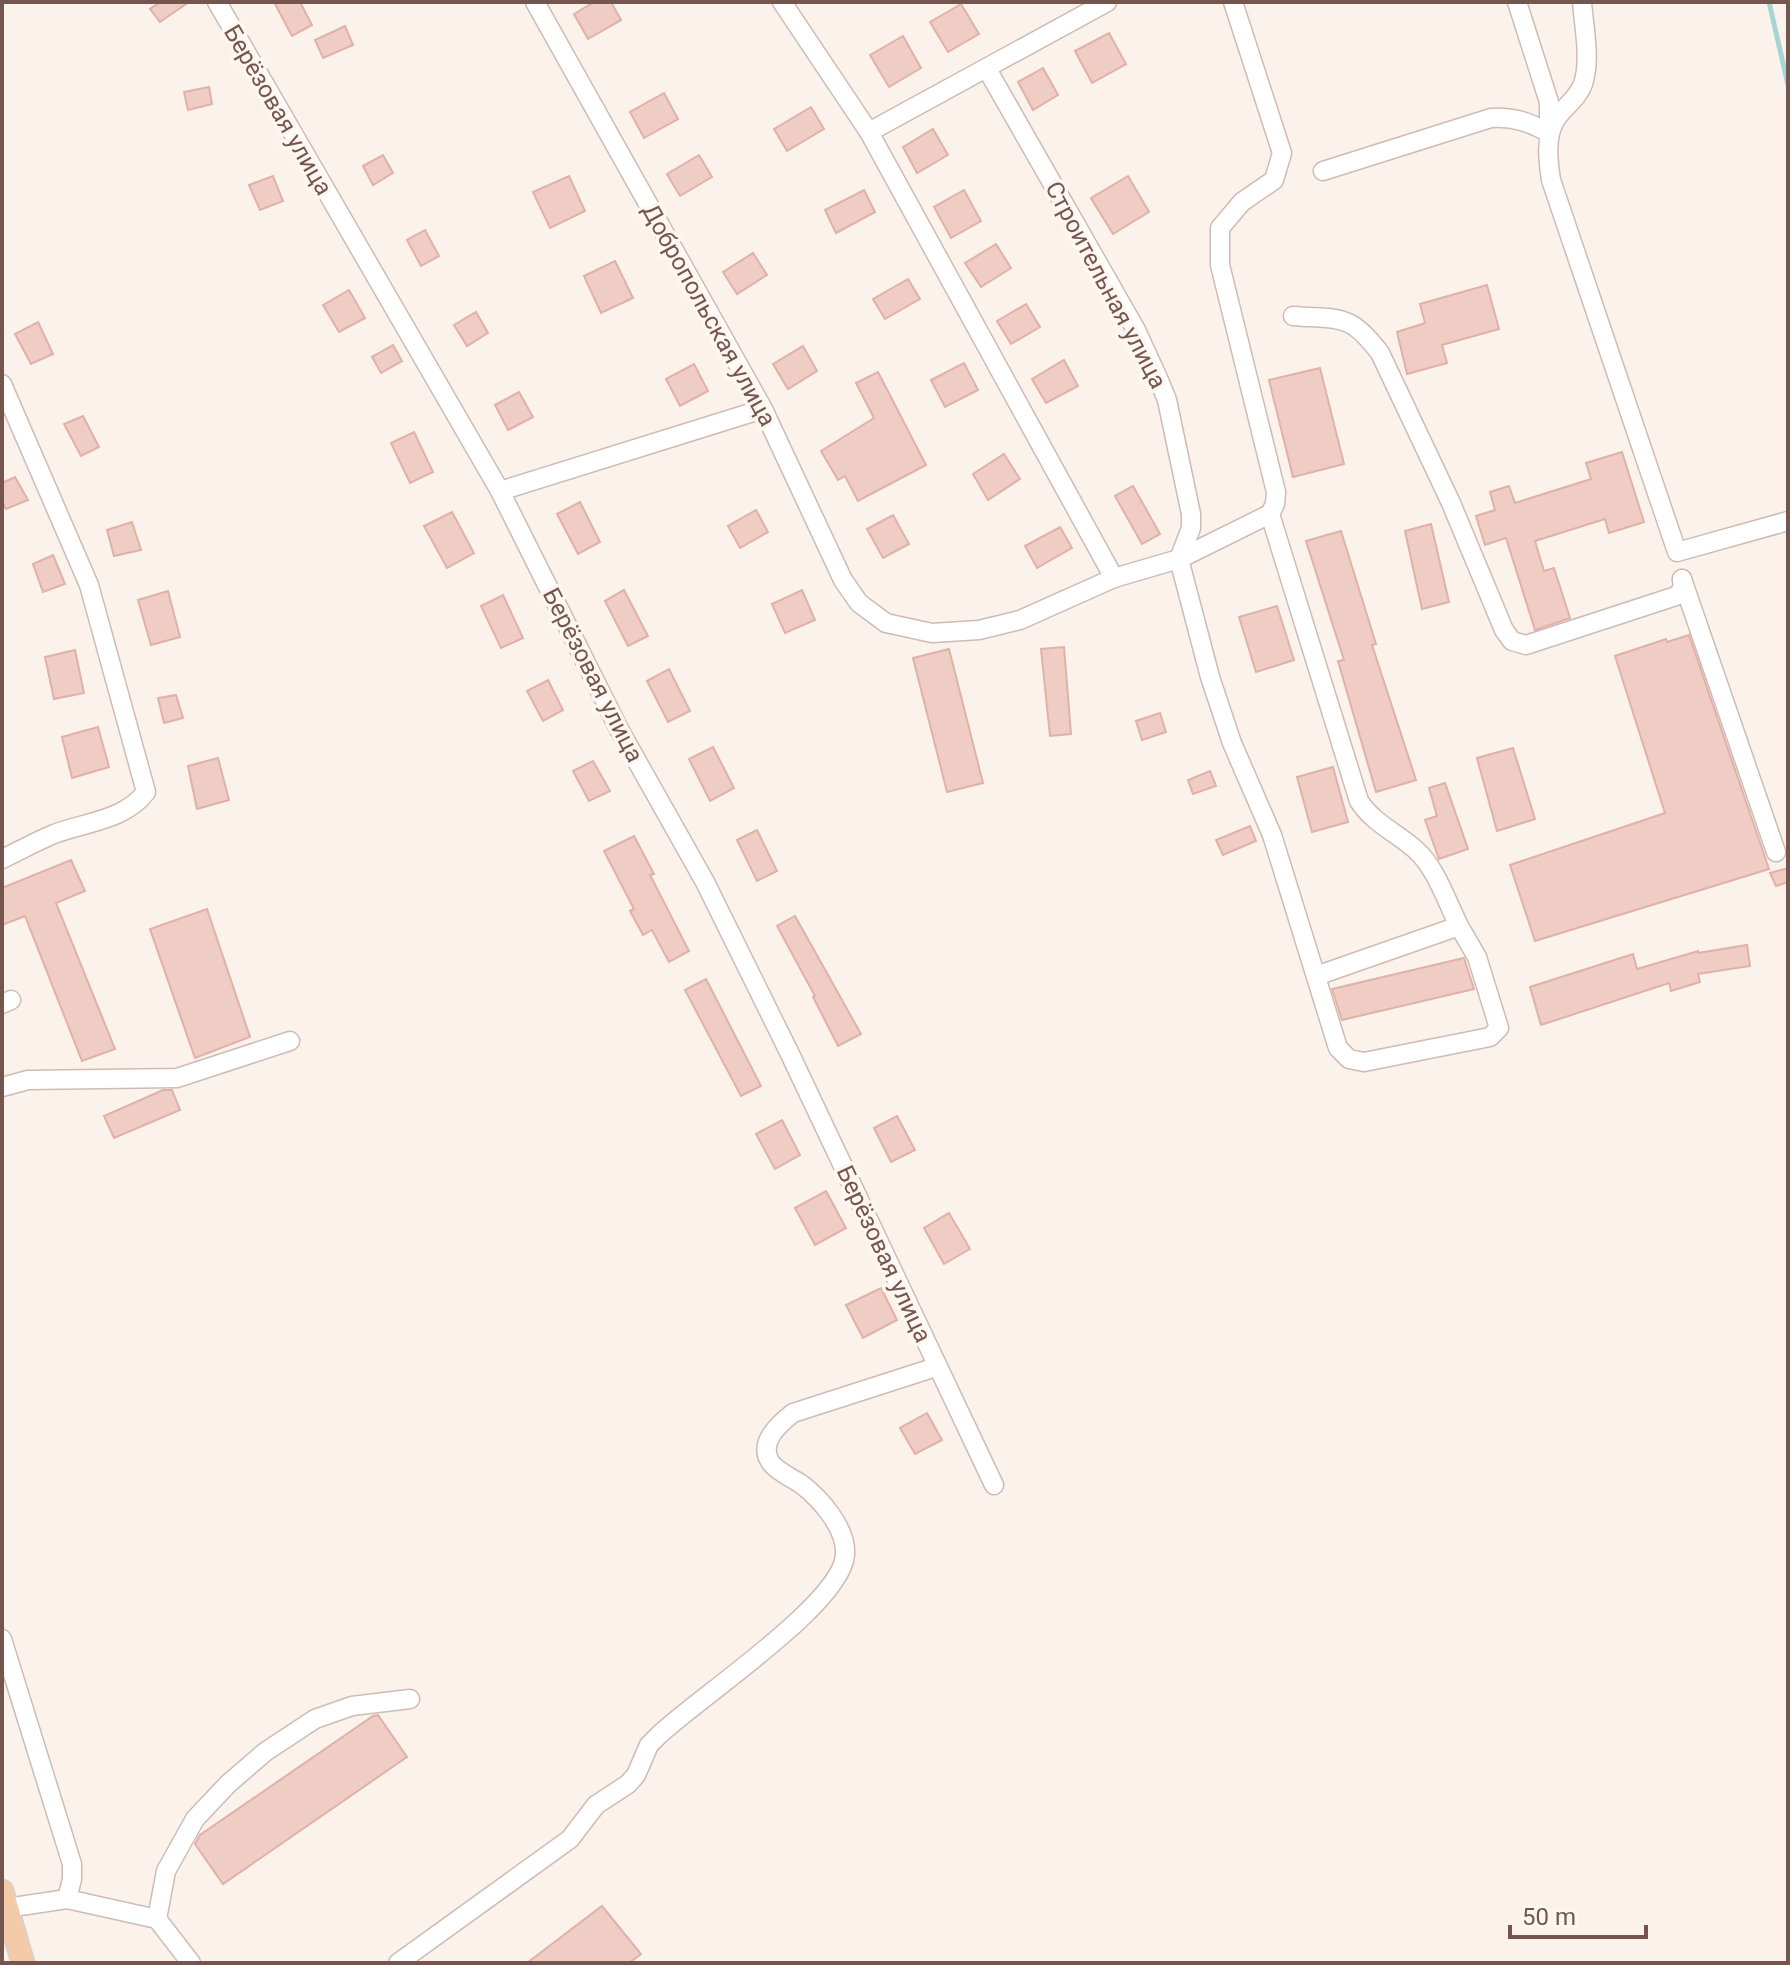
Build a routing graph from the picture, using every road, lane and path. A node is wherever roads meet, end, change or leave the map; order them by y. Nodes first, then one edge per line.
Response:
1 (217, 2) edge
2 (535, 2) edge
3 (782, 2) edge
4 (1107, 2) edge
5 (1233, 2) edge
6 (1517, 2) edge
7 (1582, 2) edge
8 (987, 69) junction
9 (869, 132) junction
10 (1549, 133) junction
11 (1323, 171) dead end
12 (1293, 316) dead end
13 (2, 384) edge
14 (763, 409) junction
15 (500, 491) junction
16 (1270, 514) junction
17 (1788, 521) edge
18 (1677, 552) junction
19 (1179, 559) junction
20 (1114, 578) junction
21 (1682, 579) junction
22 (1776, 852) dead end
23 (2, 859) edge
24 (1459, 926) junction
25 (1316, 976) junction
26 (290, 1041) dead end
27 (2, 1087) edge
28 (936, 1367) junction
29 (994, 1485) dead end
30 (2, 1639) edge
31 (410, 1699) dead end
32 (4, 1899) edge
33 (67, 1899) junction
34 (157, 1919) junction
35 (23, 1963) edge
36 (191, 1963) edge
37 (398, 1963) edge

1 - 15 street, Берёзовая улица
2 - 14 street, Добропольская улица
3 - 9 street
4 - 8 street
5 - 16 street
6 - 10 street
7 - 10 street
8 - 9 street
8 - 19 street, Строительная улица
9 - 20 street
10 - 11 street
10 - 18 street
12 - 21 street
13 - 23 street
14 - 15 street
14 - 20 street, Добропольская улица
15 - 28 street, Берёзовая улица
16 - 19 street
16 - 24 street
17 - 18 street
18 - 21 street
19 - 20 street
19 - 25 street
21 - 22 street
24 - 25 street
24 - 25 street
26 - 27 street
28 - 29 street, Берёзовая улица
28 - 37 street
30 - 33 street
31 - 34 street
32 - 33 street
32 - 35 main road
33 - 34 street
34 - 36 street

